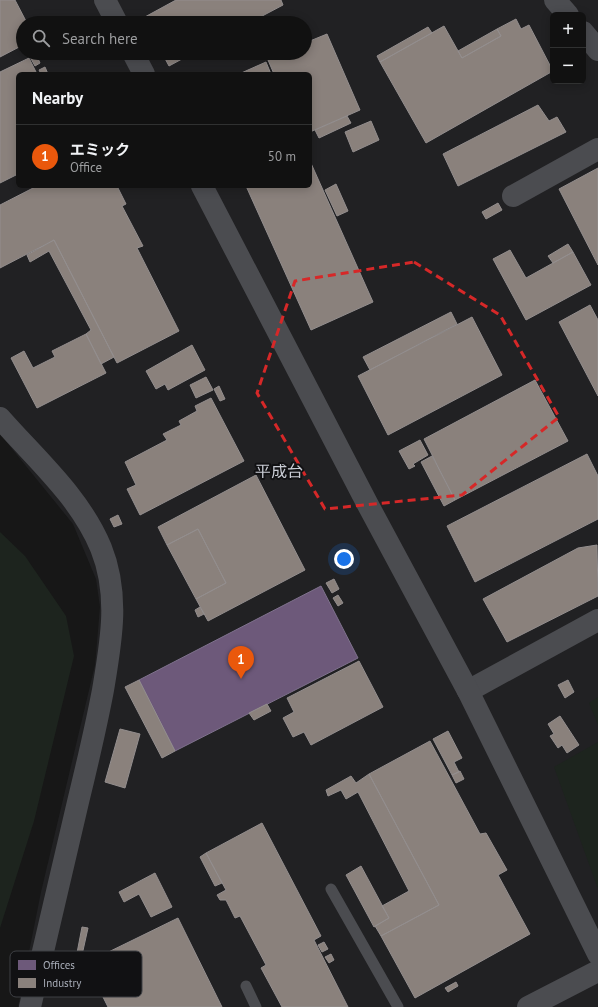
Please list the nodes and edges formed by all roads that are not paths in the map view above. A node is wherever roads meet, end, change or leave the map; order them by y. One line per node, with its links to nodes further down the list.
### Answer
1 (105, 0): 4 (street)
2 (555, 0): 3 (street)
3 (565, 12)
4 (113, 16)
5 (586, 36): 6 (street)
6 (598, 50)
7 (137, 60): 8 (street)
8 (143, 72)
9 (598, 149): 11 (street)
10 (203, 188): 14 (street)
11 (513, 196)
12 (0, 418): 16 (street)
13 (598, 620): 14 (street)
14 (468, 691): 17 (street)
15 (331, 889): 23 (lane)
16 (43, 951)
17 (598, 954)
18 (598, 971): 24 (street)
19 (246, 986): 22 (lane)
20 (32, 997): 21 (street)
21 (30, 1007)
22 (256, 1007)
23 (398, 1007)
24 (528, 1007)

